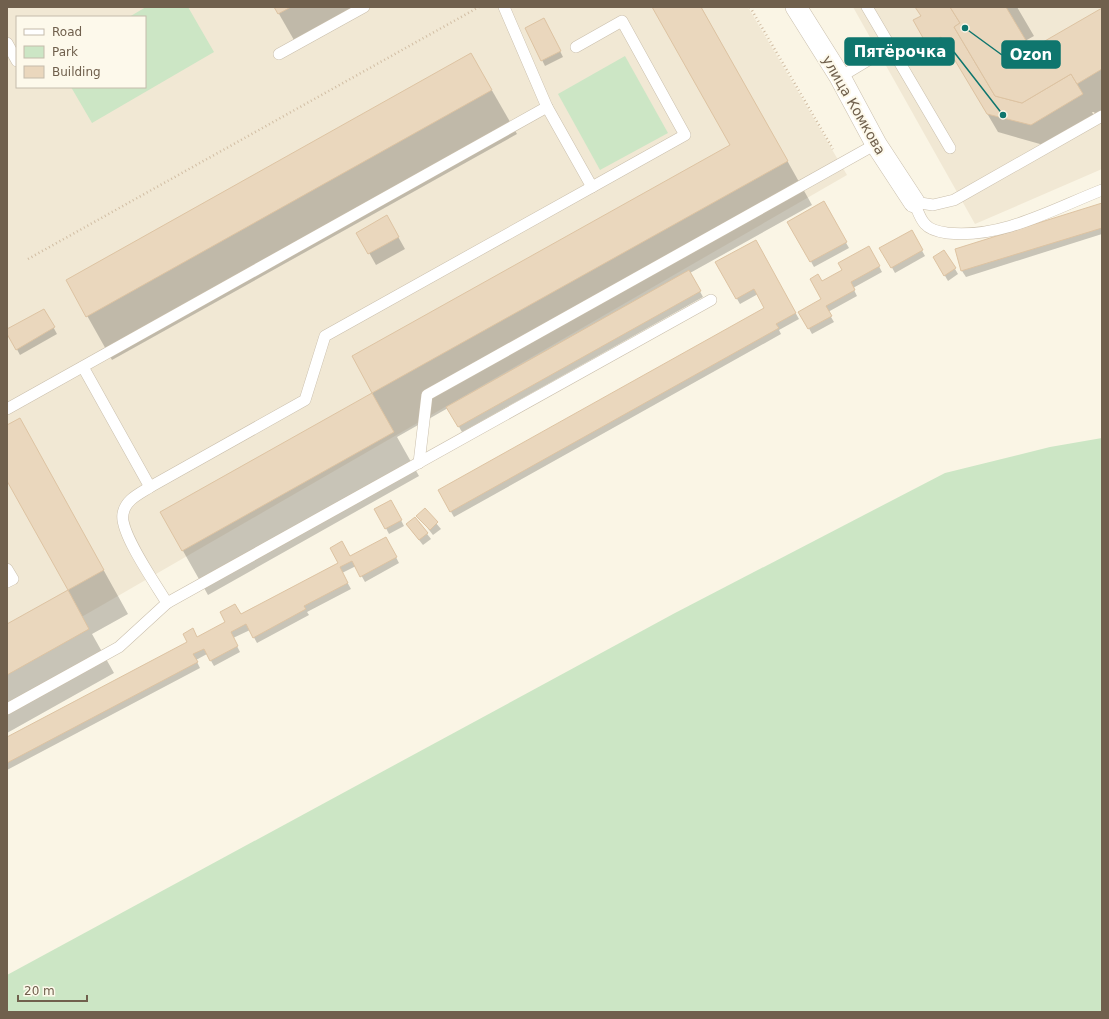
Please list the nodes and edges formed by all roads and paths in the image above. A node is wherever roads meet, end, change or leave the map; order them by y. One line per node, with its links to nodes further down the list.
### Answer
1 (364, 7): 10 (lane)
2 (479, 7): 21 (path)
3 (504, 7): 13 (lane)
4 (750, 7): 17 (path)
5 (796, 7): 12 (street, улица Комкова)
6 (866, 7): 9 (lane)
7 (7, 43): 11 (lane)
8 (576, 47): 18 (lane)
9 (890, 47): 12 (lane); 16 (lane)
10 (279, 54)
11 (16, 59)
12 (840, 77): 15 (street, улица Комкова)
13 (547, 107): 18 (lane); 23 (lane)
14 (1102, 116): 20 (lane)
15 (876, 144): 17 (lane); 20 (street, улица Комкова)
16 (950, 148)
17 (841, 164): 25 (lane)
18 (592, 187): 26 (lane)
19 (1102, 190): 20 (lane)
20 (914, 202)
21 (28, 259)
22 (711, 300): 25 (lane)
23 (83, 367): 24 (lane); 26 (lane)
24 (7, 409)
25 (419, 463): 29 (lane)
26 (150, 487): 29 (lane)
27 (7, 569): 28 (lane)
28 (7, 582)
29 (167, 603): 30 (lane)
30 (7, 709)

